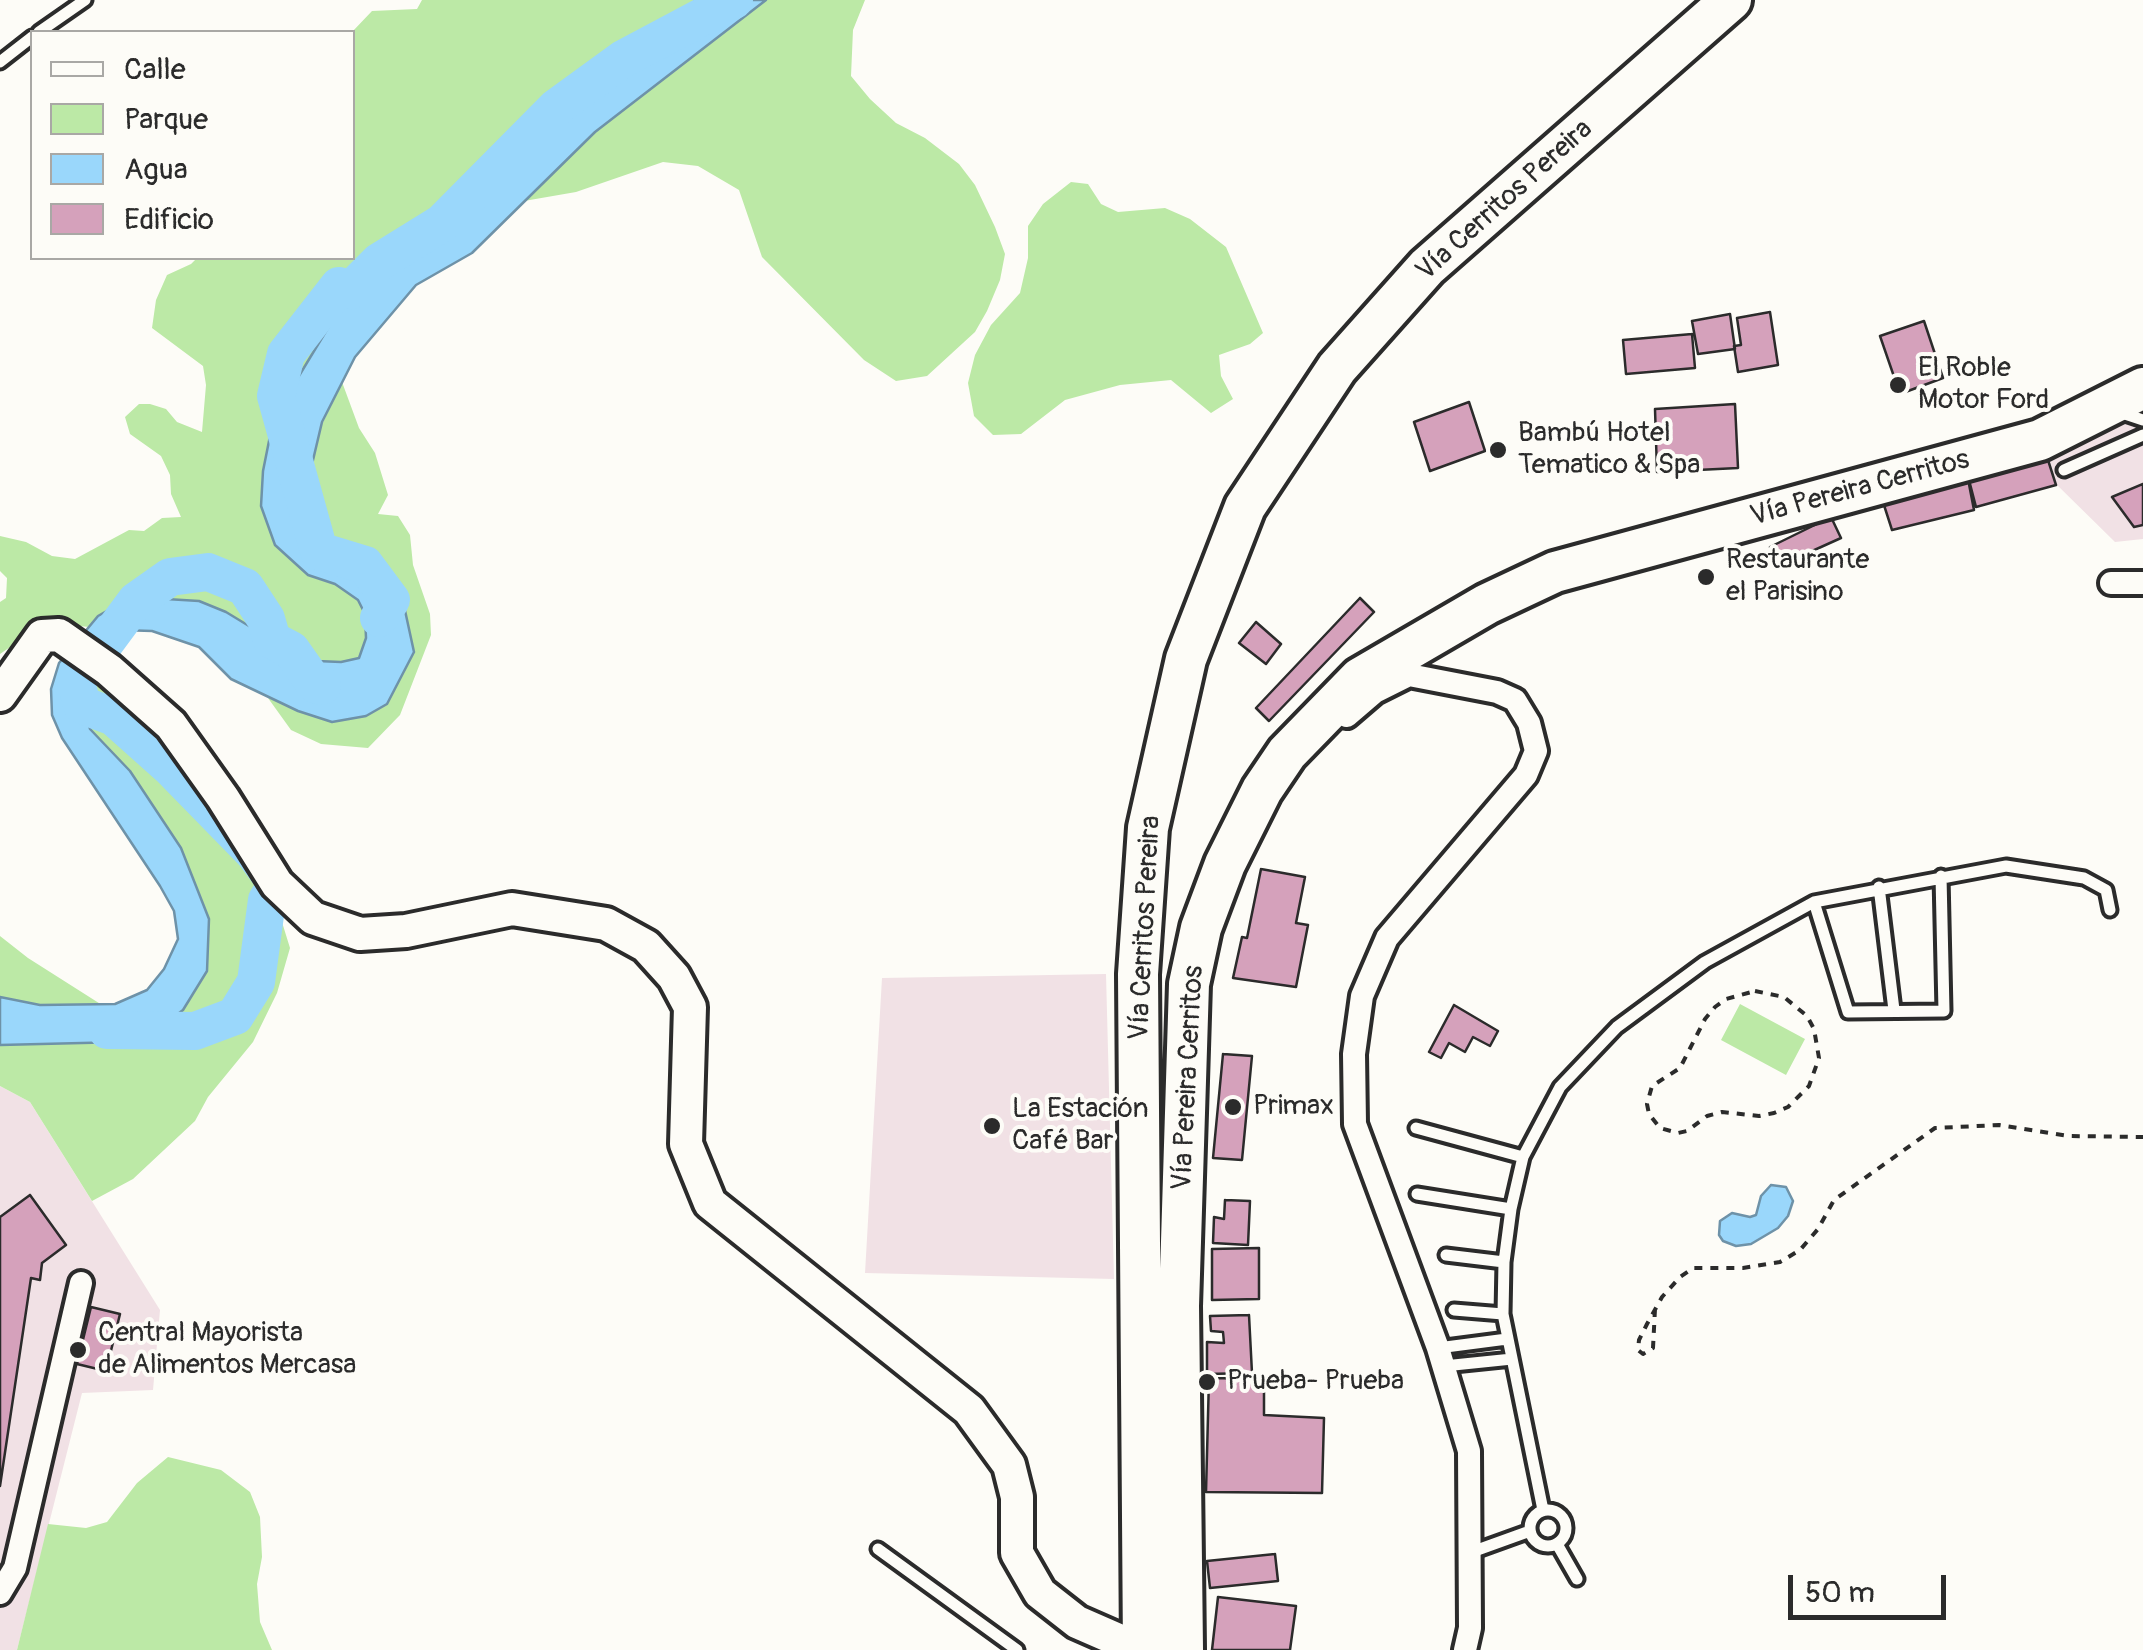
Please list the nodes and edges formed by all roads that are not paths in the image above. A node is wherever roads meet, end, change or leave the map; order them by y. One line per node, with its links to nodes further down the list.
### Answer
1 (85, 0): 3 (lane)
2 (1724, 4): 40 (highway, Vía Cerritos Pereira)
3 (43, 30)
4 (30, 40): 5 (lane)
5 (0, 62)
6 (2143, 388): 7 (highway, Vía Pereira Cerritos)
7 (2105, 408): 8 (lane); 14 (highway, Vía Pereira Cerritos)
8 (2143, 420)
9 (2143, 435): 10 (lane)
10 (2064, 470)
11 (2111, 583): 12 (street)
12 (2143, 584)
13 (0, 695): 40 (street)
14 (1287, 754): 30 (street); 41 (highway, Vía Pereira Cerritos)
15 (1942, 876): 16 (lane); 18 (lane); 19 (lane)
16 (1878, 887): 17 (lane); 19 (lane)
17 (1814, 902): 19 (lane); 21 (lane)
18 (2110, 910)
19 (1894, 1010)
20 (1416, 1128): 21 (lane)
21 (1523, 1158): 23 (lane)
22 (1417, 1194): 23 (lane)
23 (1512, 1210): 25 (lane)
24 (1446, 1255): 25 (lane)
25 (1504, 1262): 28 (lane)
26 (81, 1283): 38 (street)
27 (1454, 1310): 28 (lane)
28 (1504, 1314): 29 (lane)
29 (1507, 1340): 30 (lane); 31 (lane)
30 (1441, 1357): 31 (lane); 36 (street)
31 (1512, 1359): 32 (lane)
32 (1543, 1510): 33 (lane); 34 (lane)
33 (1530, 1530): 34 (lane); 36 (lane)
34 (1557, 1544): 37 (lane)
35 (878, 1549): 39 (lane)
36 (1468, 1553): 42 (street)
37 (1578, 1578)
38 (0, 1593)
39 (1014, 1649)
40 (1142, 1650)
41 (1183, 1650)
42 (1465, 1650)

